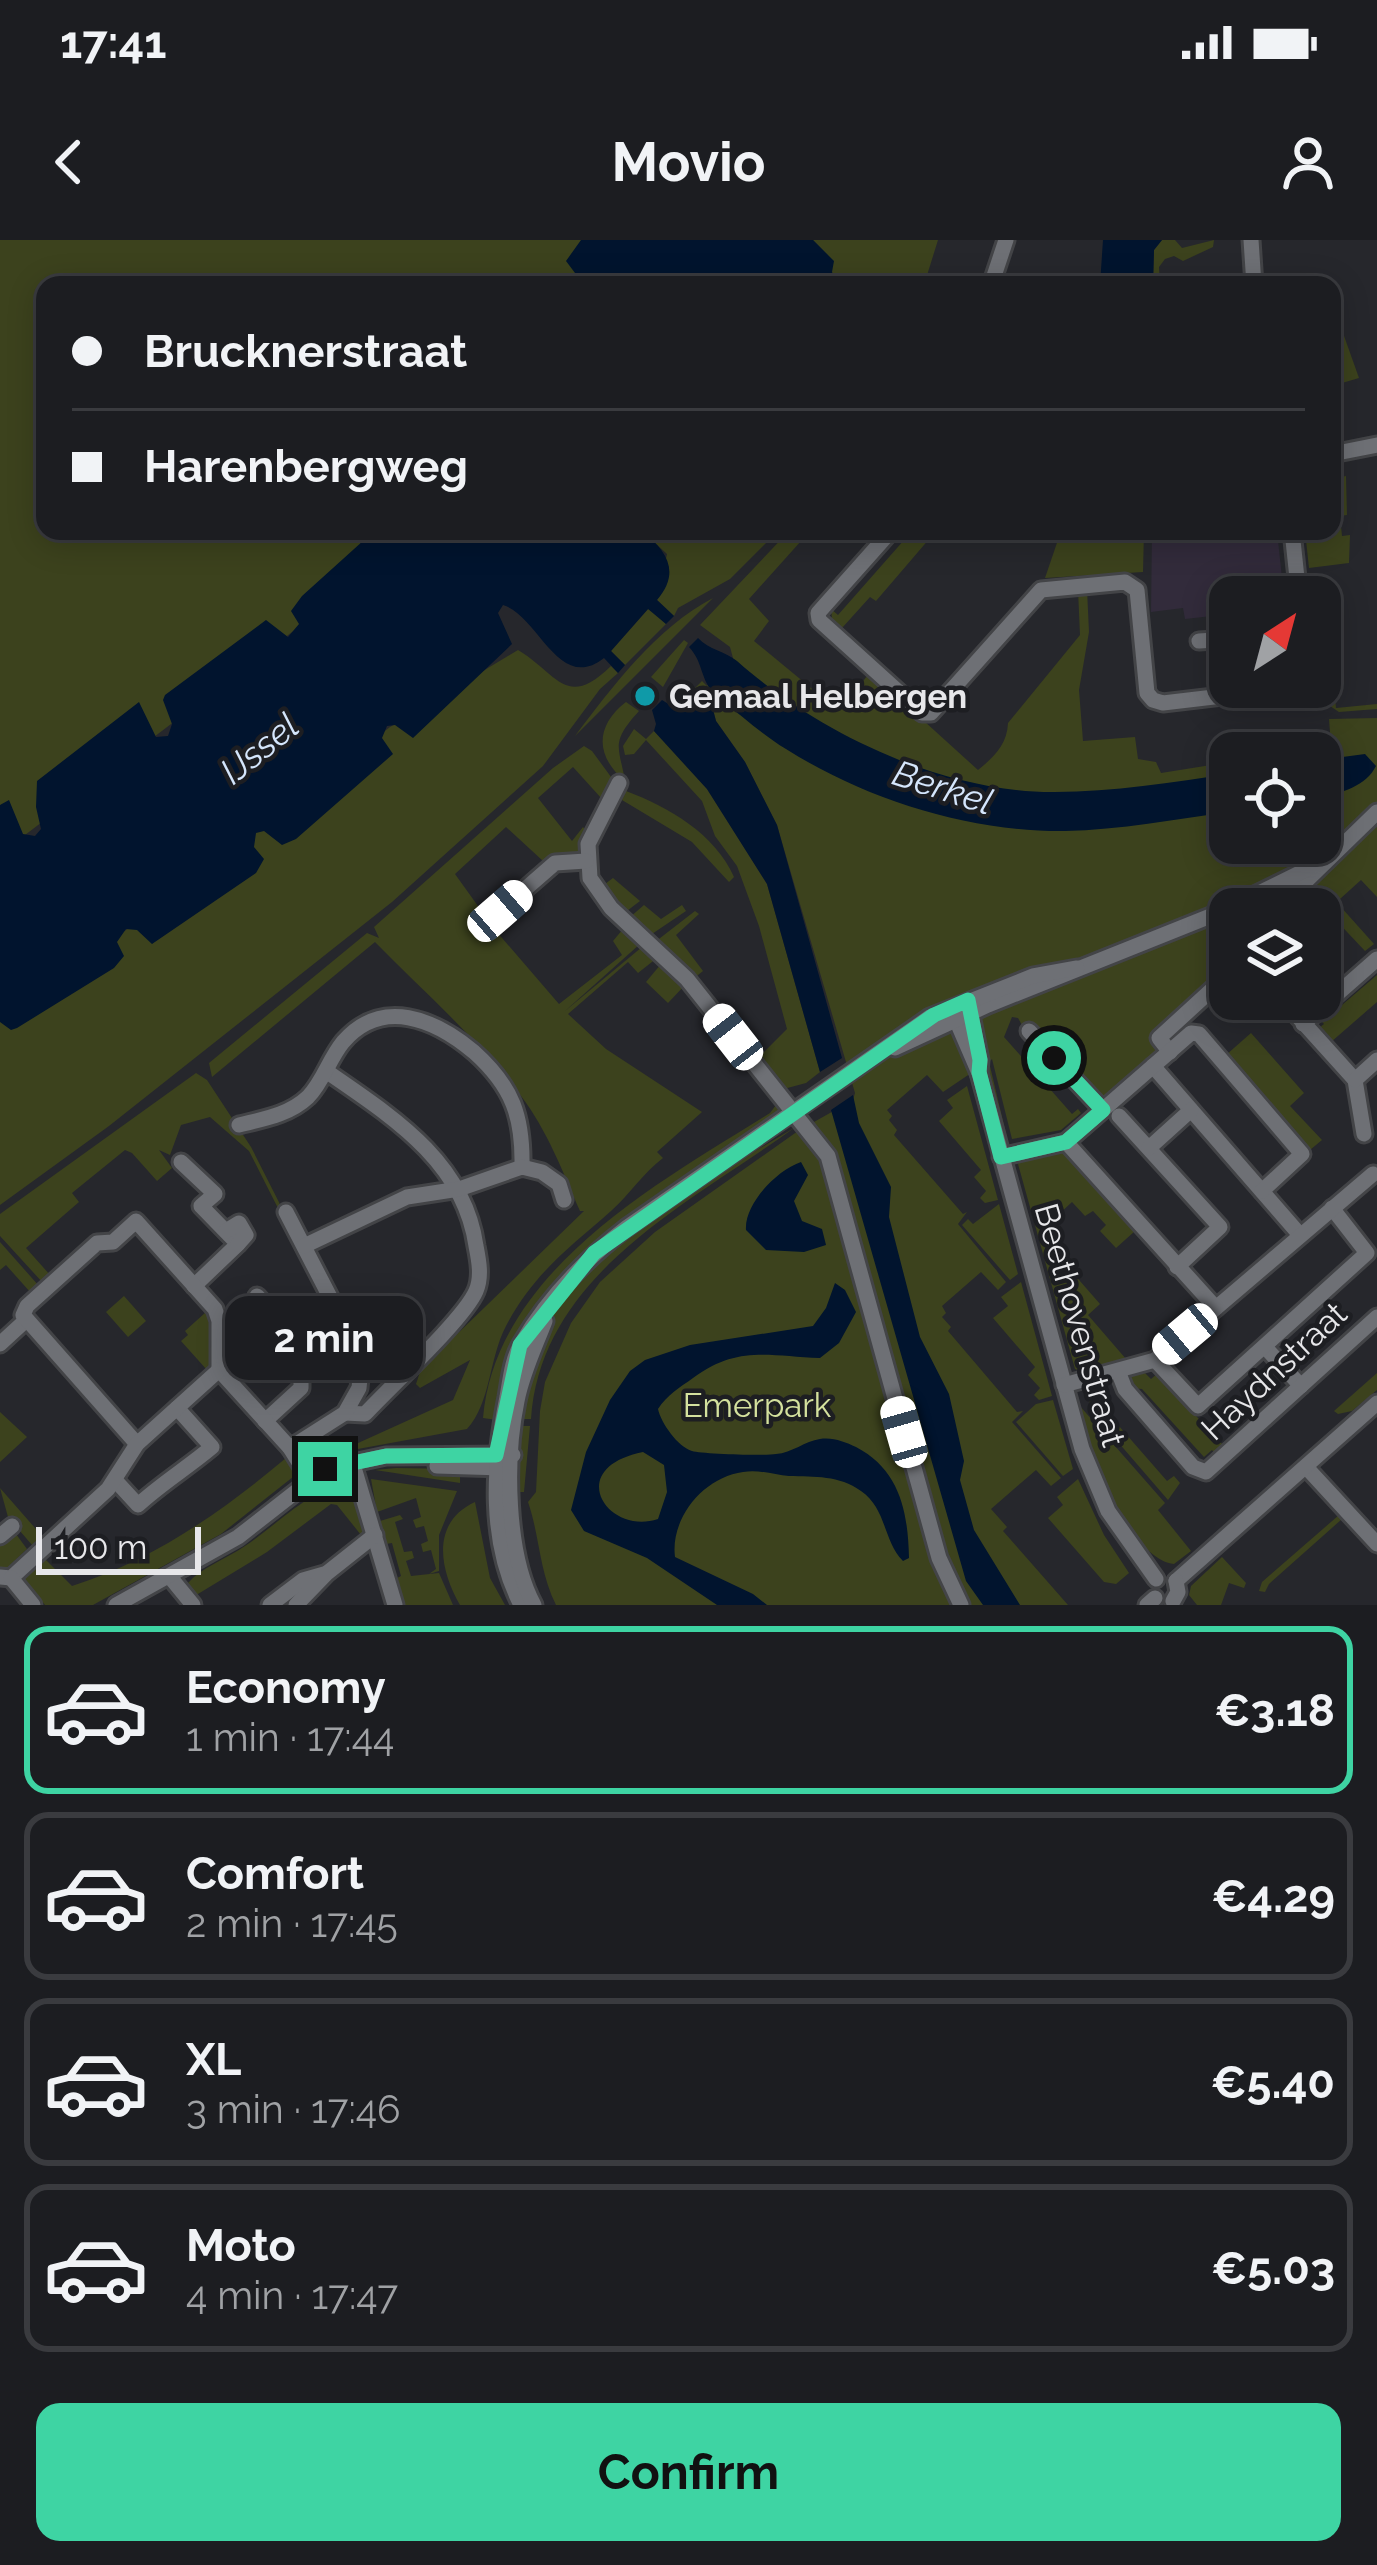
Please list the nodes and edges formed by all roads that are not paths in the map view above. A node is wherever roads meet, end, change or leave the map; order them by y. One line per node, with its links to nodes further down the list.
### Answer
1 (1006, 240): 3 (street)
2 (1252, 240): 4 (street)
3 (994, 276)
4 (1254, 276)
5 (1377, 445): 6 (street)
6 (1341, 452)
7 (883, 540): 12 (street)
8 (1293, 540): 9 (street)
9 (1297, 576)
10 (1209, 640): 11 (street)
11 (1199, 641)
12 (1209, 696)
13 (619, 783): 16 (street)
14 (1377, 812): 15 (street)
15 (1341, 846)
16 (586, 861): 21 (street); 36 (street)
17 (1319, 864): 19 (street)
18 (1322, 864): 20 (street)
19 (1275, 888)
20 (1295, 888)
21 (500, 911)
22 (1209, 920): 25 (street)
23 (1377, 958): 27 (street)
24 (1209, 992): 29 (street)
25 (961, 1010): 36 (street); 41 (street, Beethovenstraat)
26 (1300, 1020): 27 (street)
27 (1303, 1024): 33 (street)
28 (1029, 1031): 35 (street)
29 (1170, 1052): 31 (street); 46 (street)
30 (1377, 1060): 33 (street)
31 (1153, 1066): 34 (street); 35 (street)
32 (326, 1071): 37 (street); 43 (street); 45 (street)
33 (1355, 1080): 38 (street)
34 (1190, 1110): 40 (street); 46 (street)
35 (1111, 1113): 39 (street); 40 (street)
36 (795, 1114): 71 (street); 93 (street)
37 (239, 1125)
38 (1364, 1134)
39 (1066, 1142): 41 (street); 52 (street)
40 (1149, 1148): 52 (street)
41 (1001, 1157): 63 (street, Beethovenstraat)
42 (181, 1162): 53 (street)
43 (522, 1168): 45 (street); 47 (street)
44 (1373, 1171): 48 (street)
45 (459, 1189): 51 (street); 67 (street)
46 (1262, 1191): 50 (street)
47 (564, 1200)
48 (1331, 1208): 50 (street); 59 (street)
49 (286, 1212): 51 (street)
50 (1300, 1235): 55 (street)
51 (304, 1246): 67 (street)
52 (1177, 1267): 55 (street)
53 (194, 1286): 57 (street); 61 (street)
54 (257, 1297): 68 (street)
55 (1216, 1308): 60 (street)
56 (1377, 1317): 64 (street, Haydnstraat)
57 (26, 1321): 58 (street); 69 (street)
58 (0, 1344)
59 (1265, 1347): 60 (street); 64 (street)
60 (1155, 1360): 62 (street)
61 (219, 1370): 66 (street); 68 (street)
62 (1118, 1371): 63 (street); 64 (street, Haydnstraat)
63 (1064, 1385): 81 (street, Beethovenstraat)
64 (1301, 1386)
65 (1377, 1403): 73 (street)
66 (177, 1408): 69 (street); 74 (street)
67 (345, 1413): 70 (street)
68 (265, 1420): 70 (street)
69 (137, 1444): 74 (street)
70 (290, 1448): 75 (street)
71 (504, 1461): 72 (street); 91 (street); 92 (street)
72 (353, 1465): 75 (street); 76 (street)
73 (1306, 1467): 77 (street); 82 (street)
74 (115, 1480): 80 (street)
75 (310, 1480): 79 (street)
76 (375, 1534): 78 (street); 90 (street)
77 (1377, 1544)
78 (327, 1573): 88 (street); 89 (street)
79 (170, 1577): 86 (street); 87 (street)
80 (6, 1578): 85 (street)
81 (1156, 1579): 82 (street); 83 (street)
82 (1176, 1581): 84 (street)
83 (1151, 1602): 84 (street)
84 (1175, 1603)
85 (33, 1605)
86 (116, 1605)
87 (193, 1605)
88 (270, 1605)
89 (296, 1605)
90 (395, 1605)
91 (520, 1605)
92 (534, 1605)
93 (961, 1605)

